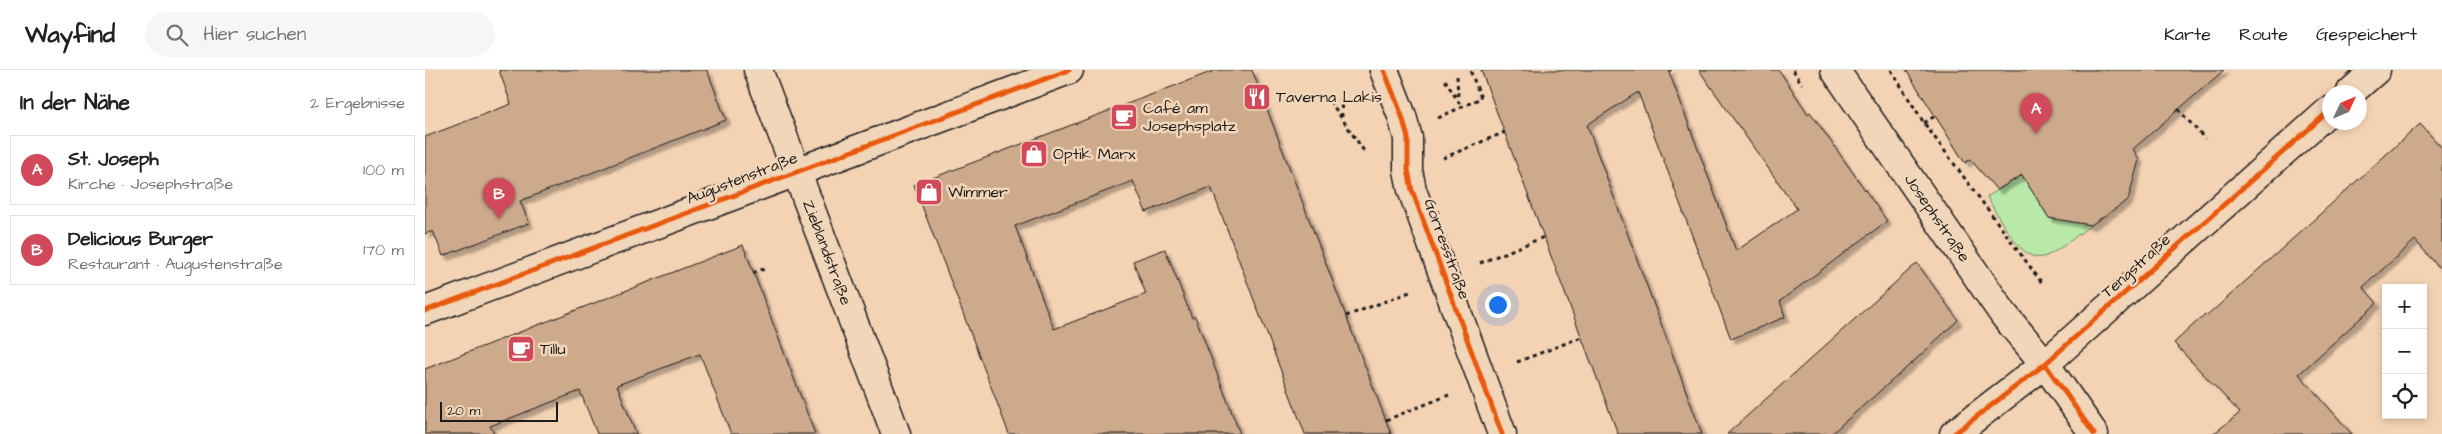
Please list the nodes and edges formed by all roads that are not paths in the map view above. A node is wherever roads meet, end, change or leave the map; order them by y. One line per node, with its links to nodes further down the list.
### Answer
1 (758, 70): 8 (street, Zieblandstraße)
2 (1069, 70): 8 (street, Augustenstraße)
3 (1384, 70): 12 (street, Görresstraße)
4 (1835, 70): 10 (street, Josephstraße)
5 (2376, 70): 6 (street)
6 (2359, 85)
7 (2322, 117): 10 (street, Tengstraße)
8 (797, 171): 9 (street, Augustenstraße); 11 (street, Zieblandstraße)
9 (425, 311)
10 (2045, 364): 13 (street, Tengstraße); 14 (street, Josephstraße)
11 (897, 434)
12 (1502, 434)
13 (1955, 434)
14 (2094, 434)

